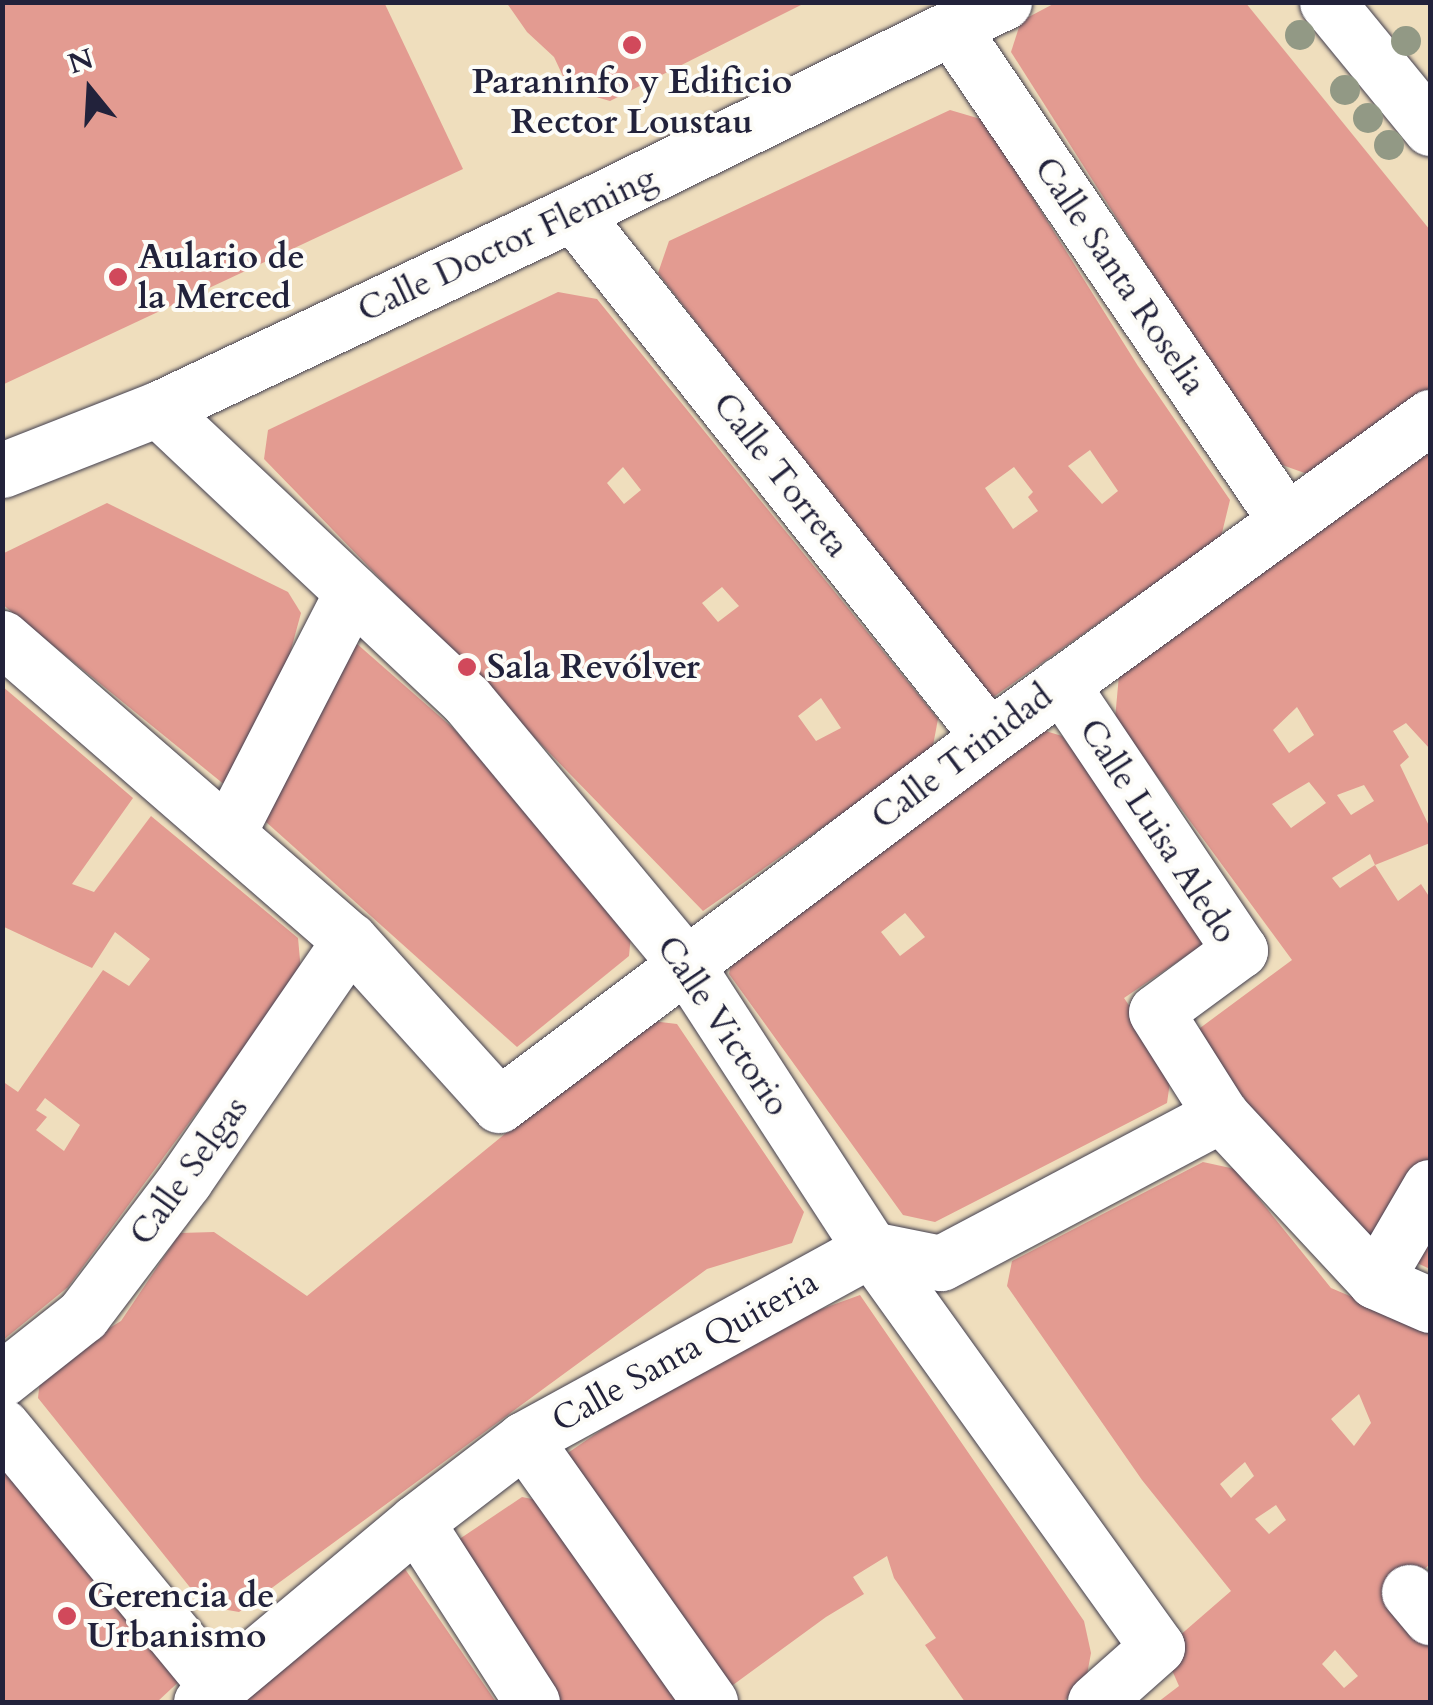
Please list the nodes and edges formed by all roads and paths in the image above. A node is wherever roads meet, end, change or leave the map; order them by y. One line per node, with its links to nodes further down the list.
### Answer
1 (1004, 2): 3 (street, Calle Doctor Fleming)
2 (1327, 2): 4 (street)
3 (953, 30): 5 (street, Calle Doctor Fleming); 9 (street, Calle Santa Roselia)
4 (1430, 128)
5 (573, 214): 6 (street, Calle Doctor Fleming); 13 (street, Calle Torreta)
6 (158, 408): 8 (street, Calle Doctor Fleming); 10 (street, Calle Victorio)
7 (1430, 418): 9 (street, Calle Trinidad)
8 (2, 470)
9 (1286, 521): 12 (street, Calle Trinidad)
10 (352, 592): 14 (street); 16 (street, Calle Victorio)
11 (2, 638): 14 (street)
12 (1061, 684): 13 (street, Calle Trinidad); 17 (street, Calle Luisa Aledo)
13 (989, 736): 16 (street, Calle Trinidad)
14 (228, 833): 15 (street)
15 (350, 940): 16 (street, Calle Trinidad); 22 (street, Calle Selgas)
16 (685, 963): 19 (street, Calle Victorio)
17 (1222, 1116): 19 (street); 20 (street, Calle Luisa Aledo)
18 (1430, 1187): 20 (street)
19 (871, 1249): 24 (street, Calle Santa Quiteria); 29 (street, Calle Victorio)
20 (1375, 1281): 21 (street, Calle Luisa Aledo)
21 (1430, 1305)
22 (2, 1379)
23 (2, 1426): 26 (street)
24 (524, 1439): 25 (street, Calle Santa Quiteria); 28 (street)
25 (416, 1522): 26 (street, Calle Santa Quiteria); 27 (street)
26 (208, 1694)
27 (532, 1702)
28 (710, 1702)
29 (1095, 1702)

